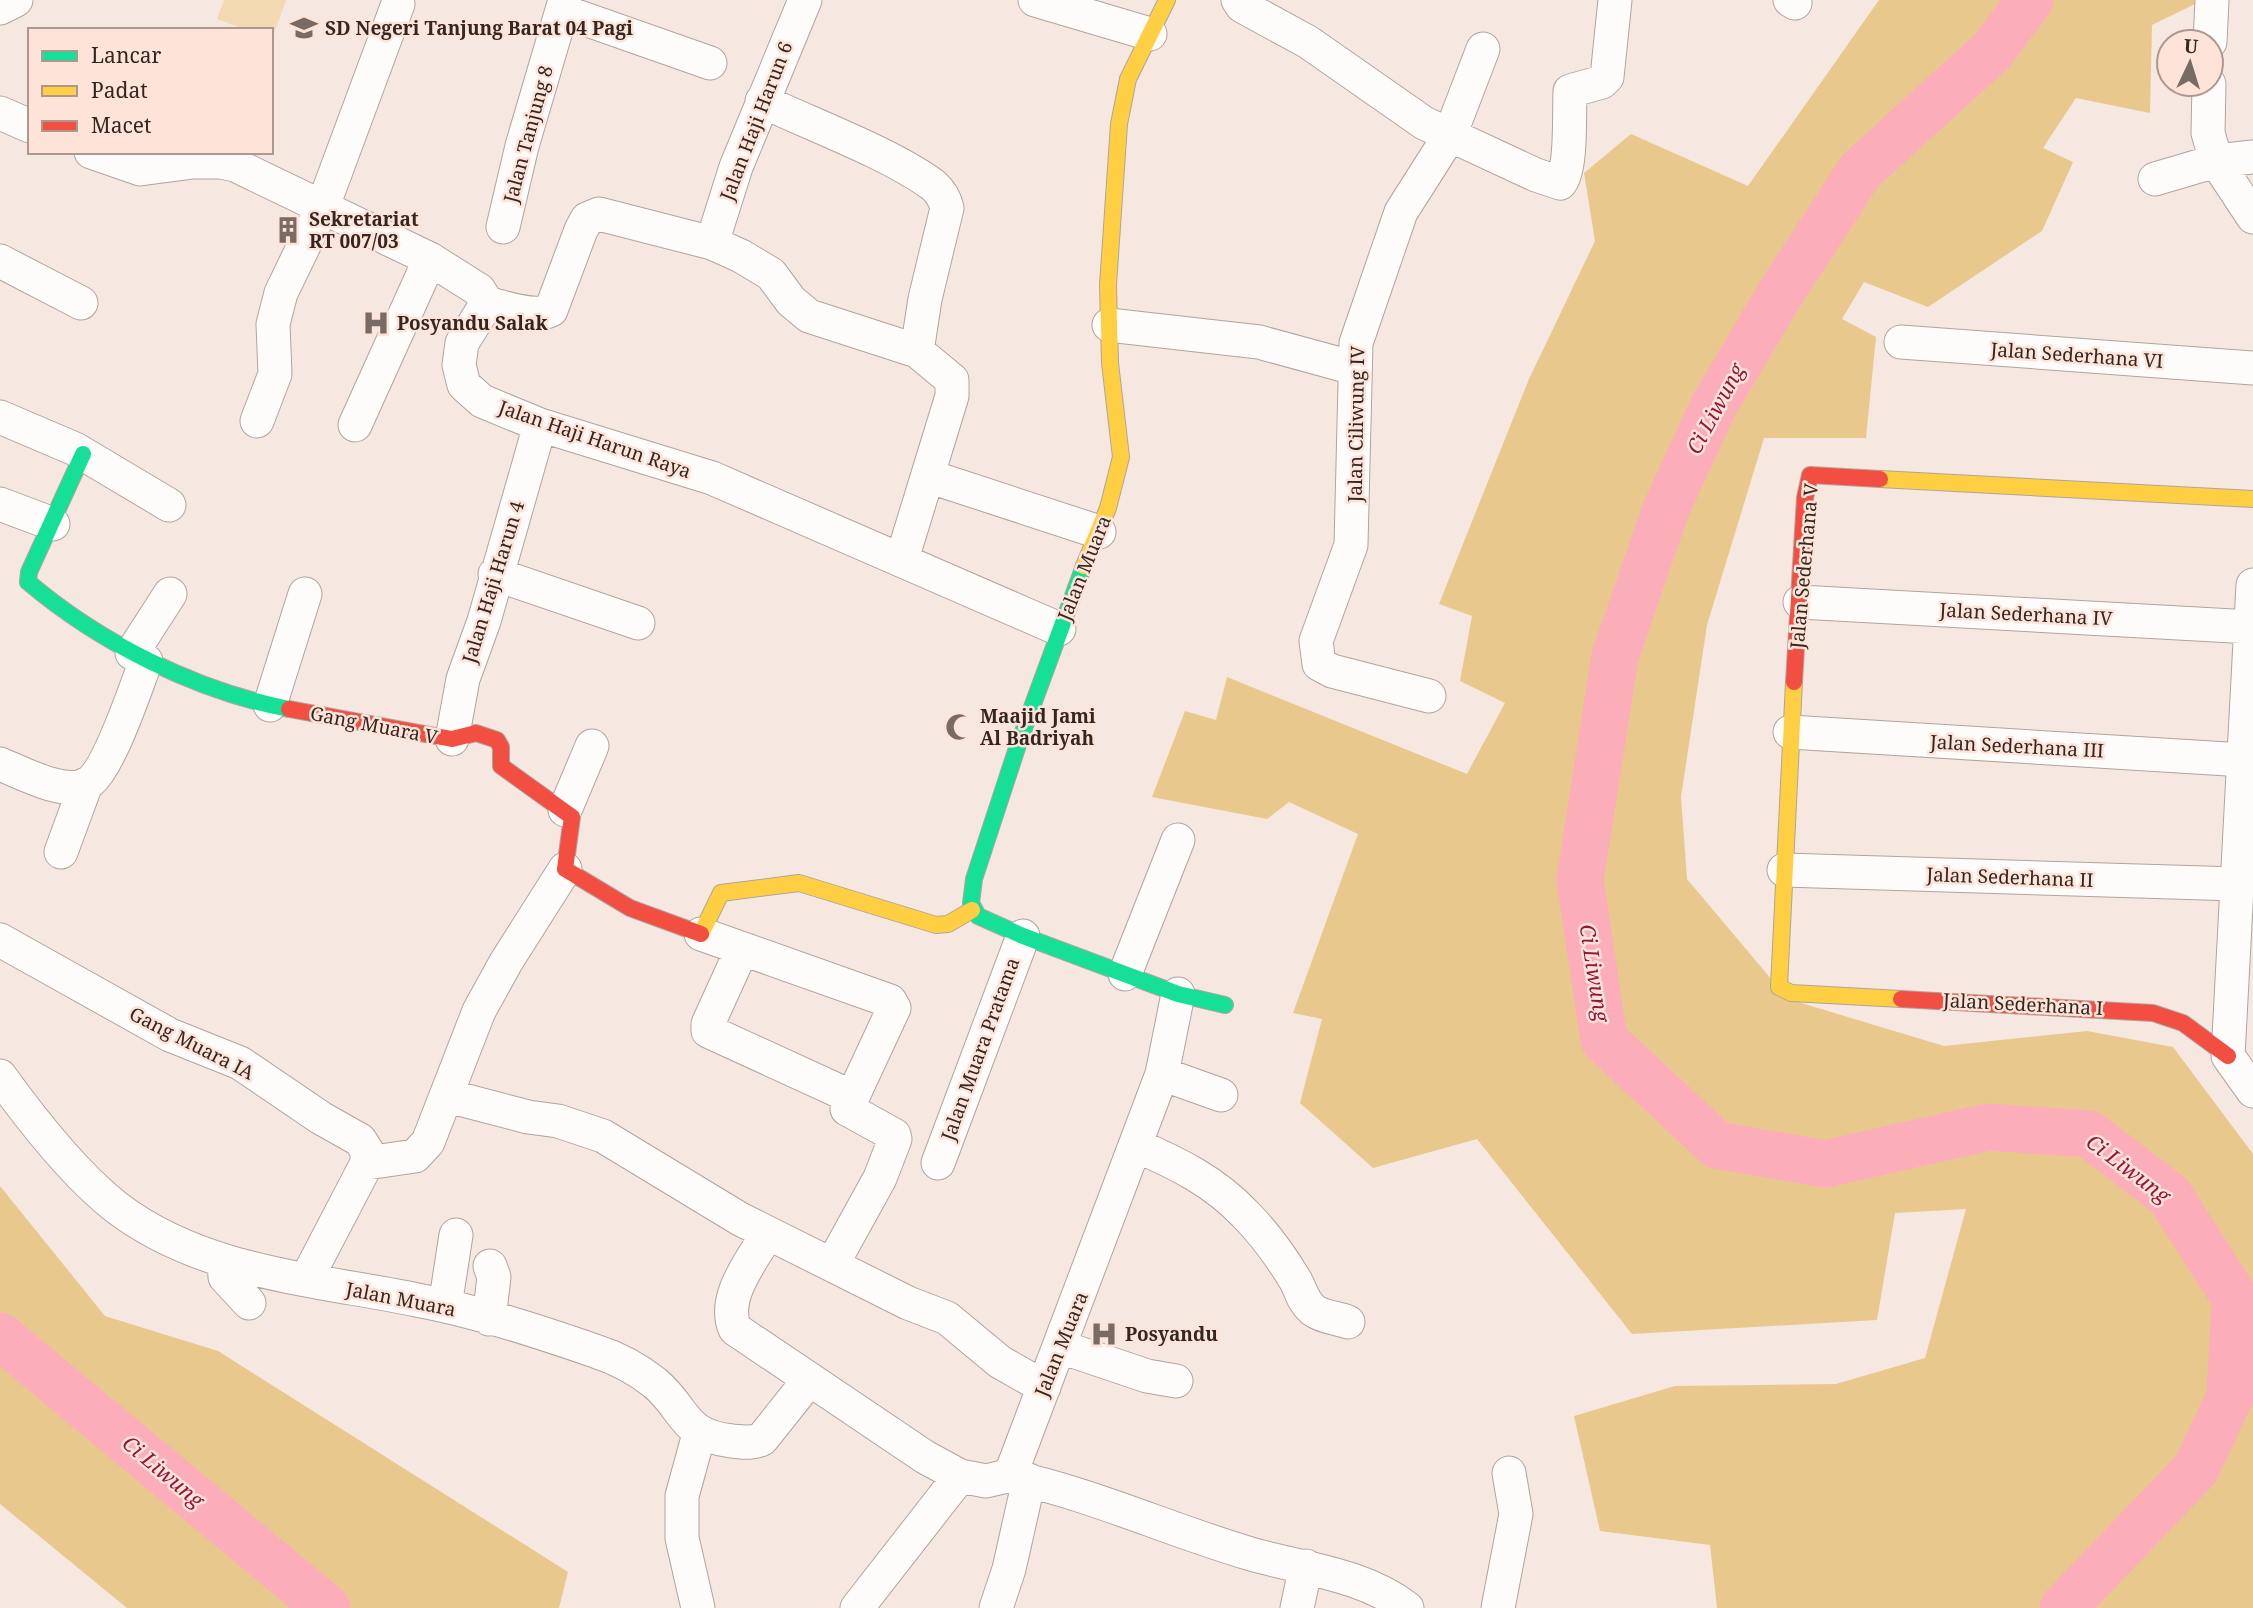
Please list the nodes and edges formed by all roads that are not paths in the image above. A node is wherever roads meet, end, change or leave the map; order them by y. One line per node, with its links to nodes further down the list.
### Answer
1 (16, 0): 10 (street)
2 (804, 0): 16 (street, Jalan Haji Harun 6)
3 (1035, 0): 12 (street)
4 (1167, 0): 12 (street, Jalan Muara)
5 (1238, 0): 19 (street)
6 (1615, 0): 19 (street)
7 (2212, 0): 11 (street)
8 (398, 4): 24 (street)
9 (564, 6): 14 (street); 26 (street, Jalan Tanjung 8)
10 (0, 8)
11 (2211, 28)
12 (1150, 34): 32 (street, Jalan Muara)
13 (1483, 49): 19 (street, Jalan Ciliwung IV)
14 (710, 63)
15 (2209, 98): 22 (street)
16 (762, 101): 27 (street, Jalan Haji Harun 6); 34 (street)
17 (0, 113): 18 (street)
18 (28, 125)
19 (1450, 135): 35 (street, Jalan Ciliwung IV)
20 (97, 154): 24 (street)
21 (2253, 157): 22 (street)
22 (2216, 161): 23 (street); 25 (street)
23 (2155, 179)
24 (323, 206): 28 (street); 38 (street)
25 (2253, 217)
26 (503, 227)
27 (712, 243): 31 (street); 34 (street)
28 (430, 259): 31 (street); 39 (street)
29 (0, 261): 30 (street)
30 (81, 303)
31 (486, 303): 40 (street, Jalan Haji Harun Raya)
32 (1109, 325): 35 (street); 47 (street, Jalan Muara)
33 (1901, 342): 36 (street, Jalan Sederhana VI)
34 (917, 351): 42 (street)
35 (1354, 368): 58 (street, Jalan Ciliwung IV)
36 (2253, 368)
37 (0, 417): 41 (street)
38 (257, 421)
39 (355, 425)
40 (540, 425): 48 (street, Jalan Haji Harun Raya); 49 (street, Jalan Haji Harun 4)
41 (83, 454): 45 (street); 46 (street, Gang Muara V)
42 (929, 476): 47 (street); 48 (street)
43 (2253, 499): 53 (street, Jalan Sederhana V)
44 (0, 504): 46 (street)
45 (169, 505)
46 (52, 524): 57 (street, Gang Muara V)
47 (1099, 532): 56 (street, Jalan Muara)
48 (902, 559): 56 (street, Jalan Haji Harun Raya)
49 (495, 574): 54 (street); 61 (street, Jalan Haji Harun 4)
50 (2253, 585): 55 (street)
51 (170, 594): 57 (street)
52 (305, 594): 59 (street)
53 (1800, 602): 55 (street, Jalan Sederhana IV); 60 (street, Jalan Sederhana V)
54 (638, 624)
55 (2251, 627): 63 (street)
56 (1059, 629): 72 (street, Jalan Muara)
57 (139, 657): 59 (street, Gang Muara V); 65 (street)
58 (1429, 696)
59 (270, 705): 61 (street, Gang Muara V)
60 (1790, 733): 63 (street, Jalan Sederhana III); 70 (street, Jalan Sederhana V)
61 (452, 739): 66 (street, Gang Muara V)
62 (592, 746): 66 (street)
63 (2244, 760): 71 (street)
64 (0, 764): 65 (street)
65 (86, 785): 68 (street)
66 (565, 810): 69 (street)
67 (1178, 840): 77 (street)
68 (61, 852)
69 (565, 869): 73 (street); 86 (street)
70 (1784, 870): 71 (street, Jalan Sederhana II); 78 (street, Jalan Sederhana V)
71 (2237, 884): 81 (street)
72 (972, 910): 73 (street); 74 (street)
73 (701, 934): 76 (street)
74 (1023, 936): 77 (street); 90 (street, Jalan Muara Pratama)
75 (0, 940): 89 (street, Gang Muara IA)
76 (742, 948): 87 (street); 87 (street)
77 (1125, 974): 79 (street)
78 (1805, 992): 81 (street, Jalan Sederhana I)
79 (1178, 994): 80 (street); 82 (street, Jalan Muara)
80 (1225, 1005)
81 (2228, 1056): 84 (street)
82 (1162, 1074): 85 (street); 88 (street, Jalan Muara)
83 (0, 1076): 93 (street, Jalan Muara)
84 (2253, 1091)
85 (1222, 1094)
86 (448, 1096): 89 (street); 91 (street)
87 (852, 1097): 94 (street)
88 (1137, 1146): 100 (street); 101 (street, Jalan Muara)
89 (367, 1163): 96 (street)
90 (938, 1163)
91 (768, 1233): 94 (street); 102 (street)
92 (456, 1235): 98 (street)
93 (224, 1262): 96 (street, Jalan Muara); 97 (street)
94 (832, 1265): 104 (street)
95 (490, 1266): 99 (street)
96 (306, 1280): 98 (street, Jalan Muara)
97 (249, 1303)
98 (445, 1307): 99 (street, Jalan Muara)
99 (489, 1319): 105 (street, Jalan Muara)
100 (1348, 1322)
101 (1061, 1347): 103 (street); 104 (street, Jalan Muara)
102 (809, 1380): 105 (street); 107 (street)
103 (1176, 1381)
104 (1044, 1387): 108 (street, Jalan Muara)
105 (699, 1434): 110 (street)
106 (1509, 1473): 115 (street)
107 (960, 1476): 108 (street); 111 (street)
108 (1018, 1478): 109 (street); 112 (street, Jalan Muara)
109 (1306, 1566): 113 (street); 114 (street)
110 (698, 1608)
111 (858, 1608)
112 (996, 1608)
113 (1297, 1608)
114 (1407, 1608)
115 (1498, 1608)

